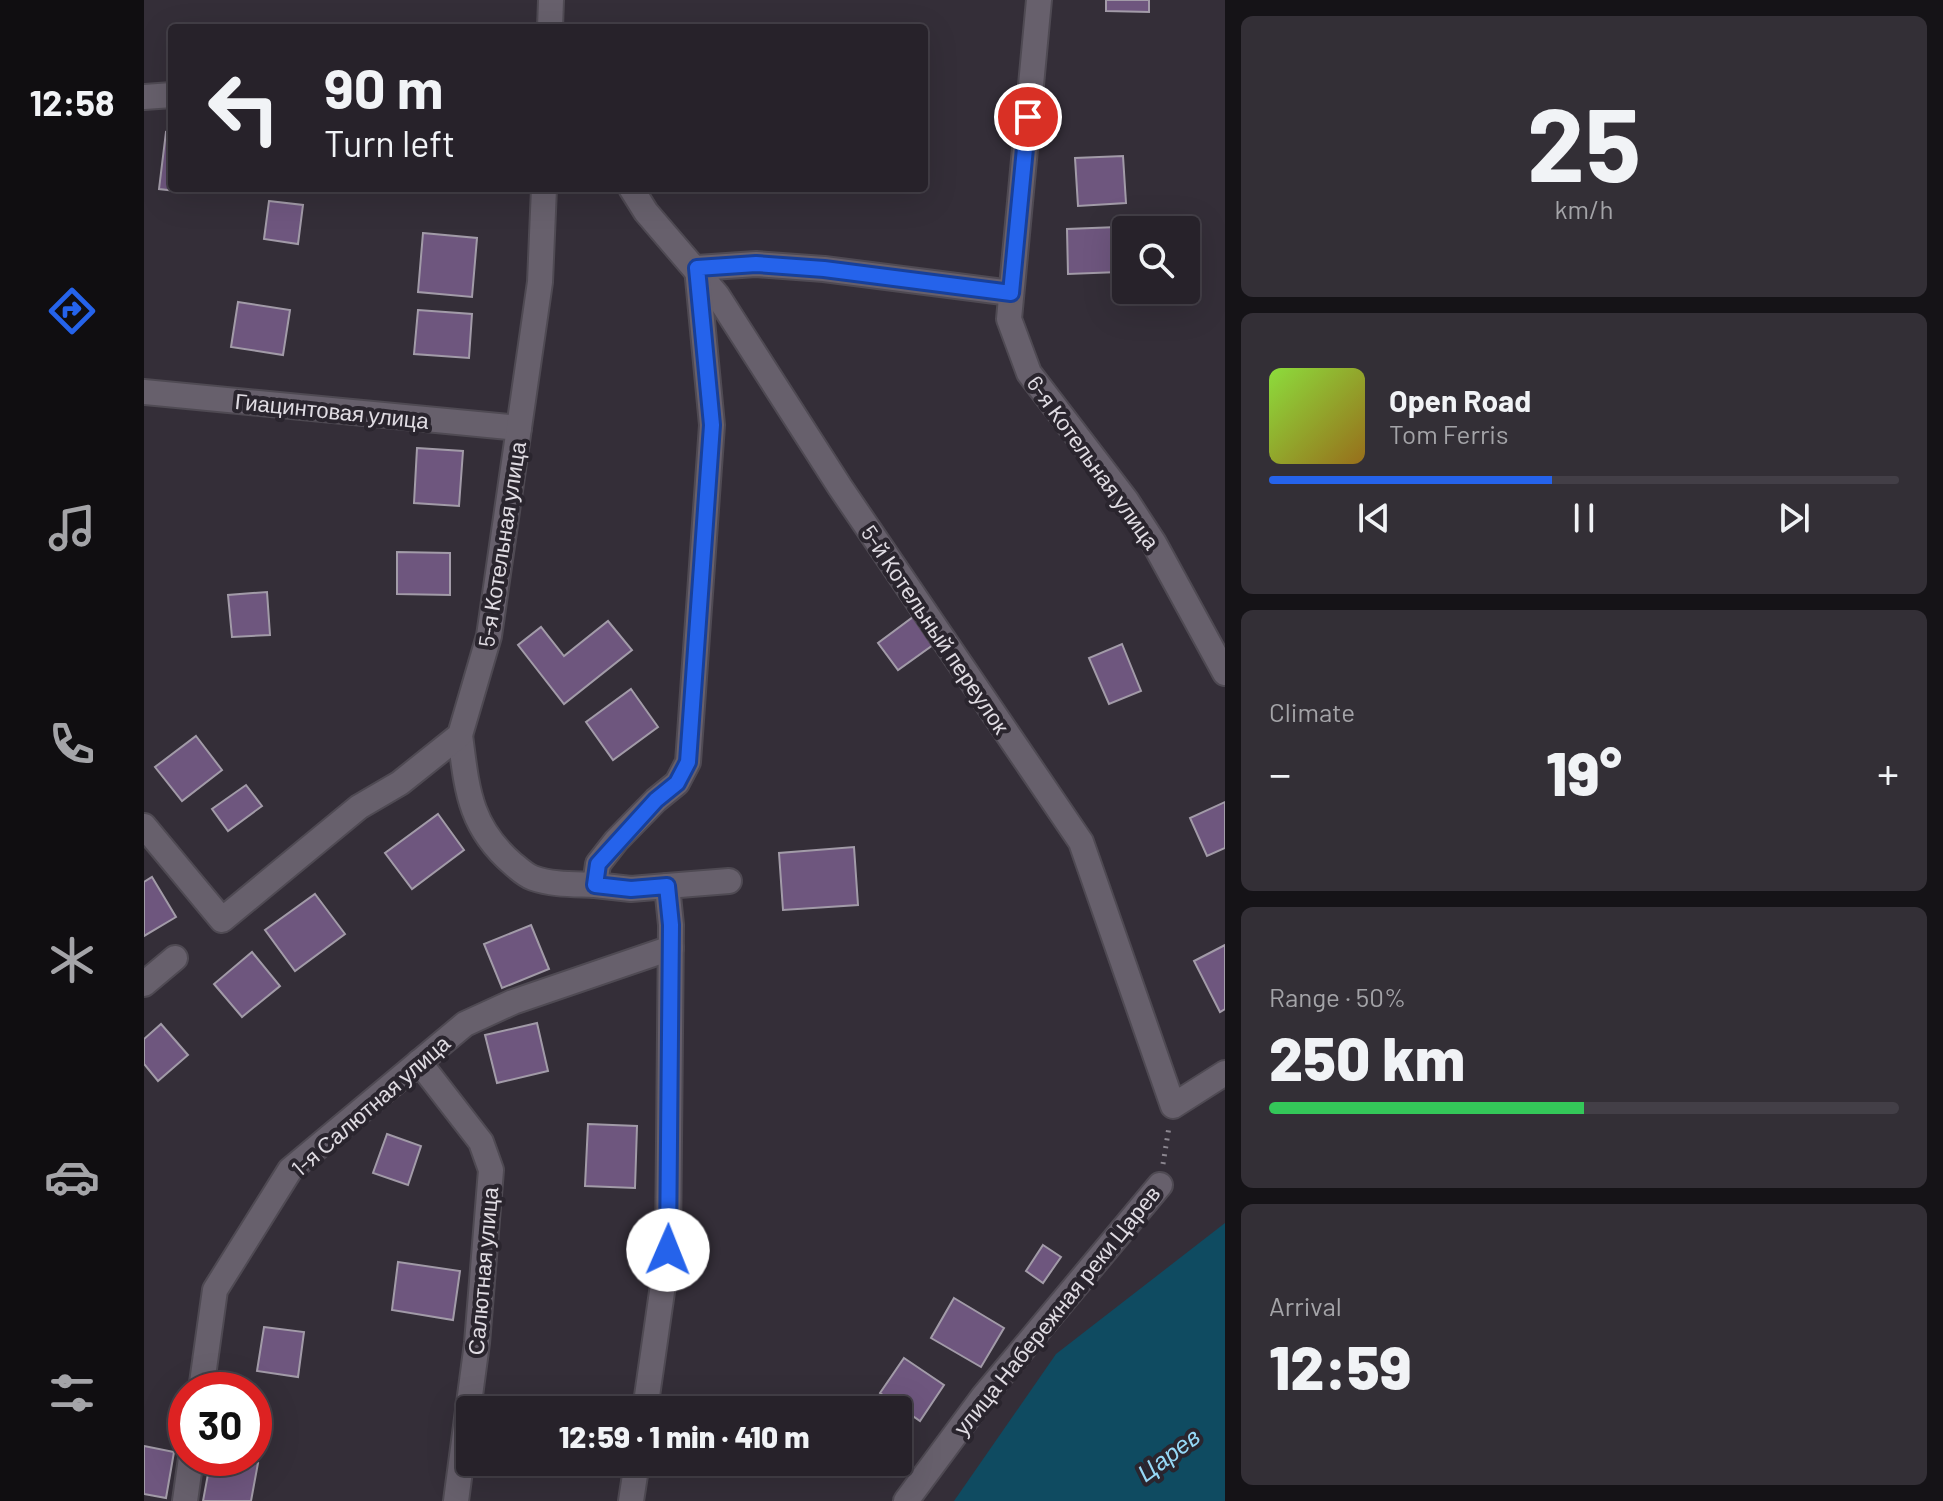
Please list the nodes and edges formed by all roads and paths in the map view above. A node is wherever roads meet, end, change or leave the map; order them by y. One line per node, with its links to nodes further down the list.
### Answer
1 (551, 0): 3 (street)
2 (1039, 0): 9 (street, 6-я Котельная улица)
3 (550, 24)
4 (168, 95): 5 (street)
5 (144, 97)
6 (544, 192): 11 (street, 5-я Котельная улица)
7 (634, 192): 8 (street, 5-й Котельный переулок)
8 (697, 268): 9 (street); 16 (street); 23 (street, 5-й Котельный переулок)
9 (1011, 293): 12 (street, 6-я Котельная улица)
10 (144, 392): 11 (street, Гиацинтовая улица)
11 (519, 428): 13 (street, 5-я Котельная улица)
12 (1225, 673)
13 (460, 735): 14 (street); 16 (street)
14 (144, 826)
15 (729, 881): 17 (street)
16 (595, 885): 17 (street)
17 (667, 886): 18 (street)
18 (671, 948): 21 (street, 1-я Салютная улица); 26 (street)
19 (175, 958): 20 (street)
20 (144, 984)
21 (419, 1062): 25 (street, 1-я Салютная улица); 30 (street, Салютная улица)
22 (1225, 1073): 23 (street)
23 (1173, 1106): 24 (path, улица Набережная реки Царев)
24 (1160, 1185): 32 (street, улица Набережная реки Царев)
25 (204, 1372)
26 (647, 1396)
27 (188, 1476): 29 (street)
28 (635, 1476): 31 (street)
29 (185, 1501)
30 (456, 1501)
31 (631, 1501)
32 (906, 1501)

